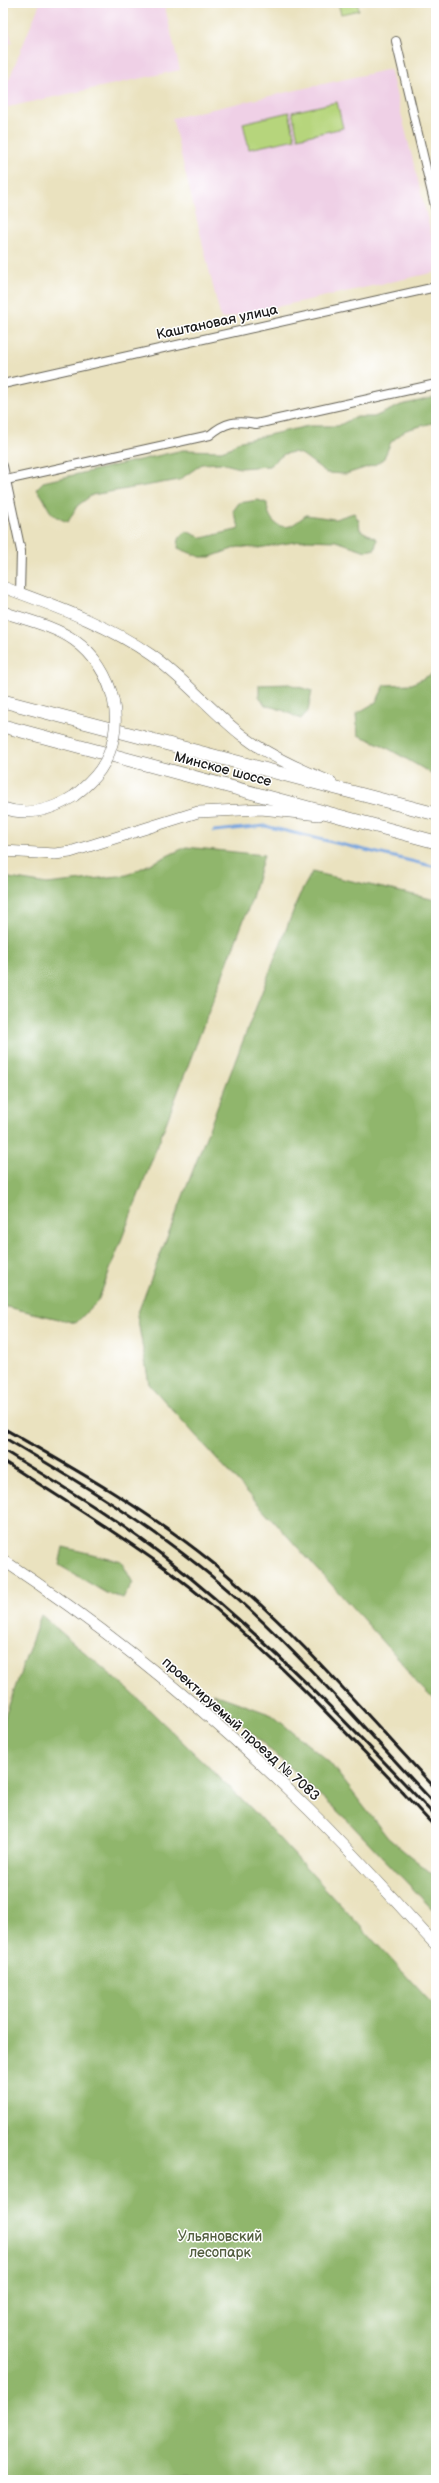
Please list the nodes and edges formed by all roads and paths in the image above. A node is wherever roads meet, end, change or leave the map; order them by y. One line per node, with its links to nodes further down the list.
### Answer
1 (396, 41): 2 (street)
2 (436, 210)
3 (436, 287): 4 (street, Каштановая улица)
4 (3, 384)
5 (436, 384): 7 (street)
6 (3, 466): 7 (street)
7 (6, 480): 9 (street)
8 (3, 587): 9 (main road)
9 (20, 594): 13 (main road)
10 (3, 612): 14 (main road, bridge)
11 (3, 701): 13 (highway, Минское шоссе)
12 (3, 726): 16 (highway, Минское шоссе)
13 (370, 797): 15 (highway, Минское шоссе)
14 (3, 808)
15 (436, 814)
16 (341, 818): 17 (highway, Минское шоссе); 18 (main road)
17 (436, 842)
18 (3, 851)
19 (3, 1560): 20 (main road, проектируемый проезд № 7083)
20 (436, 1944)

